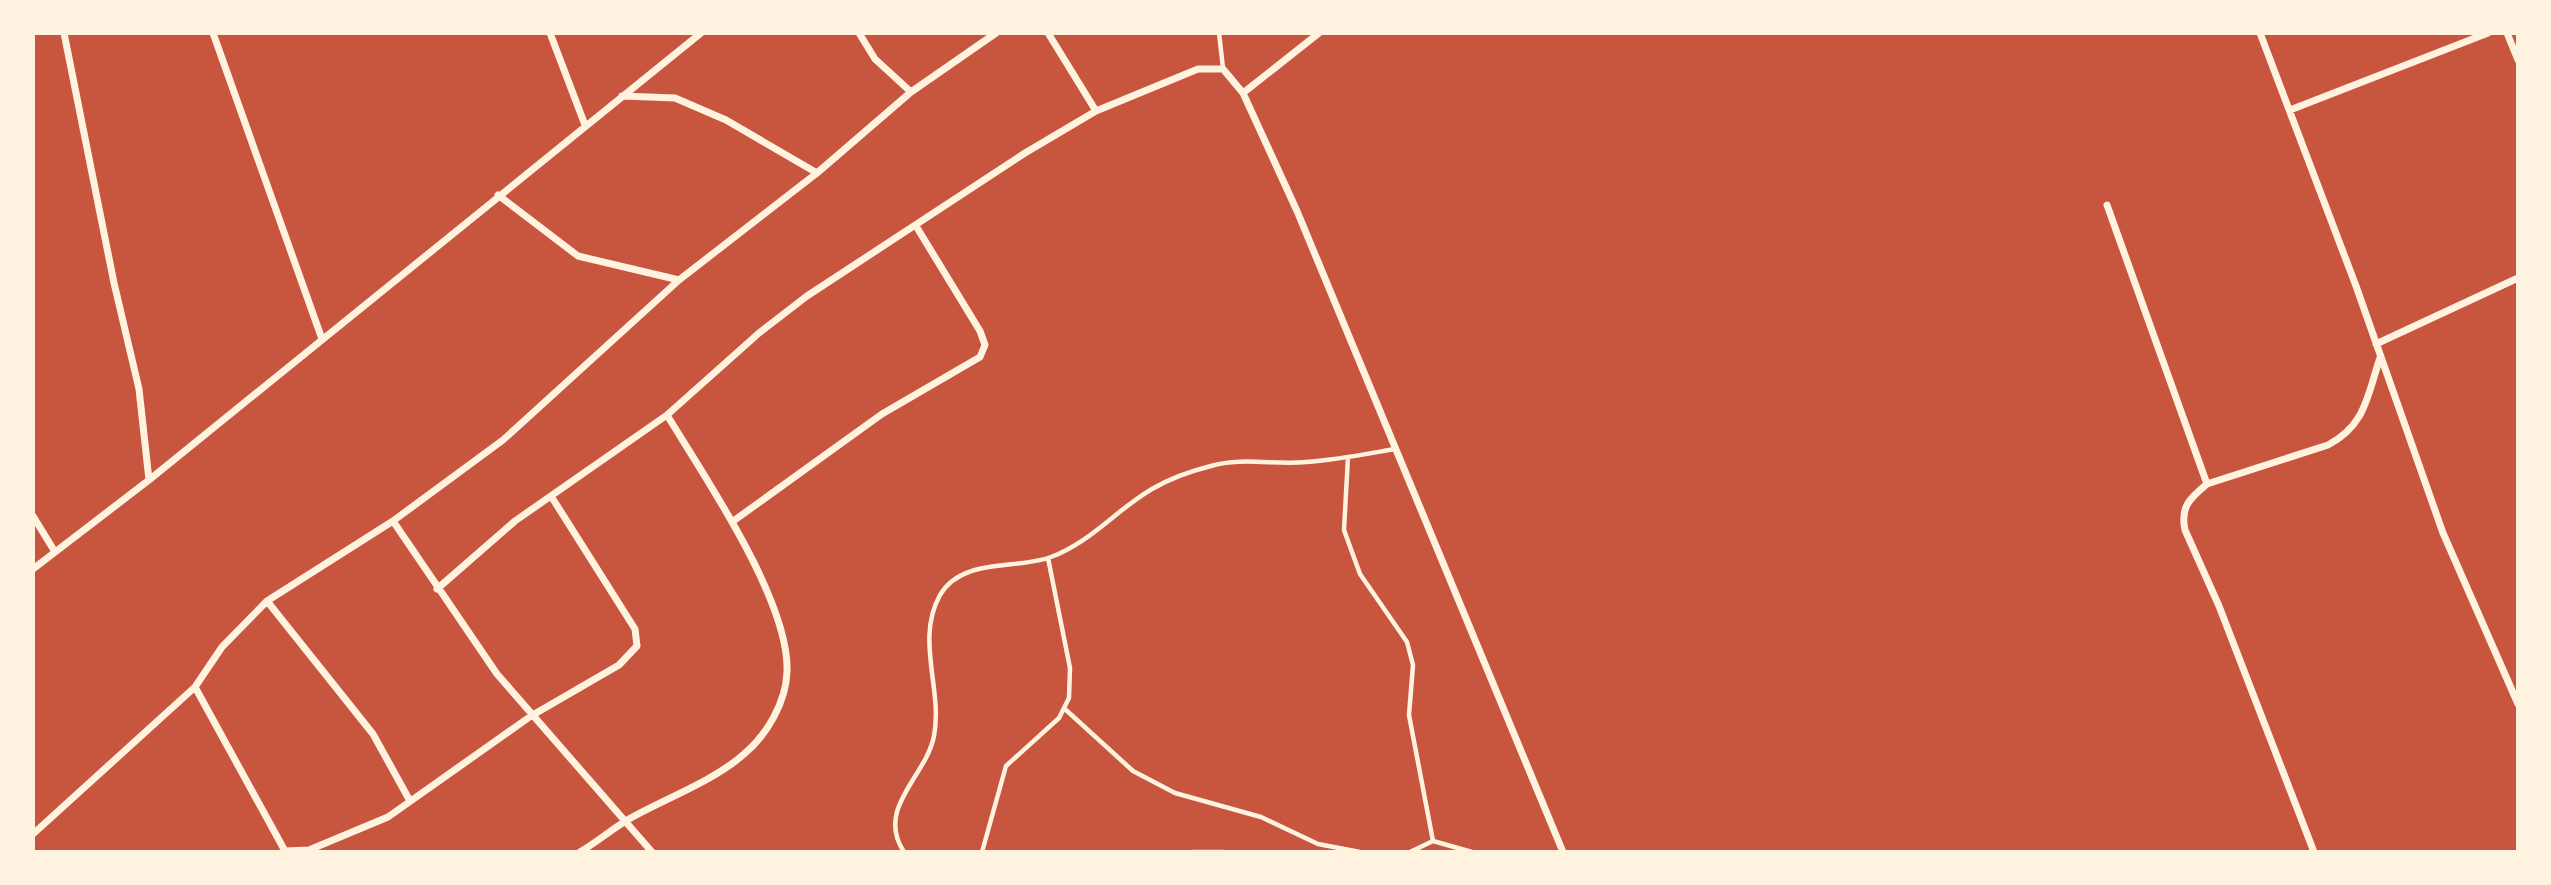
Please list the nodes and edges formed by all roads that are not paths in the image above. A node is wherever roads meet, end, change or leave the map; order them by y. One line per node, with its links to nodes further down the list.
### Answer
1 (64, 33): 33 (street)
2 (213, 33): 27 (street)
3 (550, 33): 20 (street)
4 (701, 33): 17 (street)
5 (859, 33): 15 (street)
6 (996, 33): 15 (street)
7 (1048, 33): 19 (street)
8 (1219, 33): 14 (lane)
9 (1320, 33): 16 (street)
10 (2260, 33): 18 (street)
11 (2488, 33): 18 (street)
12 (2507, 33): 13 (street)
13 (2518, 60)
14 (1223, 69): 16 (street); 19 (street)
15 (911, 92): 21 (street)
16 (1243, 93): 31 (street)
17 (622, 96): 20 (street); 21 (street)
18 (2290, 110): 28 (street)
19 (1096, 111): 24 (street)
20 (585, 125): 22 (street)
21 (817, 173): 26 (street)
22 (498, 195): 26 (street); 27 (street)
23 (2107, 205): 34 (street)
24 (916, 226): 30 (street); 38 (street)
25 (2518, 278): 28 (street)
26 (679, 280): 37 (street)
27 (322, 340): 33 (street)
28 (2376, 344): 29 (street)
29 (2380, 358): 34 (street); 45 (street)
30 (667, 415): 35 (street); 38 (street)
31 (1396, 449): 32 (lane); 63 (street)
32 (1348, 457): 40 (lane); 51 (lane)
33 (149, 480): 39 (street)
34 (2207, 484): 64 (street)
35 (551, 496): 42 (street); 47 (street)
36 (33, 516): 39 (street)
37 (393, 521): 42 (street); 43 (street)
38 (732, 522): 49 (street)
39 (55, 552): 41 (street)
40 (1048, 558): 46 (lane); 56 (lane)
41 (33, 569)
42 (437, 589): 47 (street)
43 (267, 601): 44 (street); 48 (street)
44 (195, 687): 50 (street); 52 (street)
45 (2518, 704)
46 (1066, 710): 57 (lane); 60 (lane)
47 (531, 716): 48 (street); 49 (street)
48 (410, 801): 53 (street)
49 (626, 821): 54 (street); 55 (street)
50 (33, 834)
51 (1433, 841): 61 (lane); 62 (lane)
52 (284, 851): 53 (street)
53 (309, 851)
54 (580, 852)
55 (652, 852)
56 (904, 852)
57 (982, 852)
58 (1192, 852): 59 (lane)
59 (1223, 852)
60 (1360, 852)
61 (1410, 852)
62 (1472, 852)
63 (1563, 852)
64 (2314, 852)

